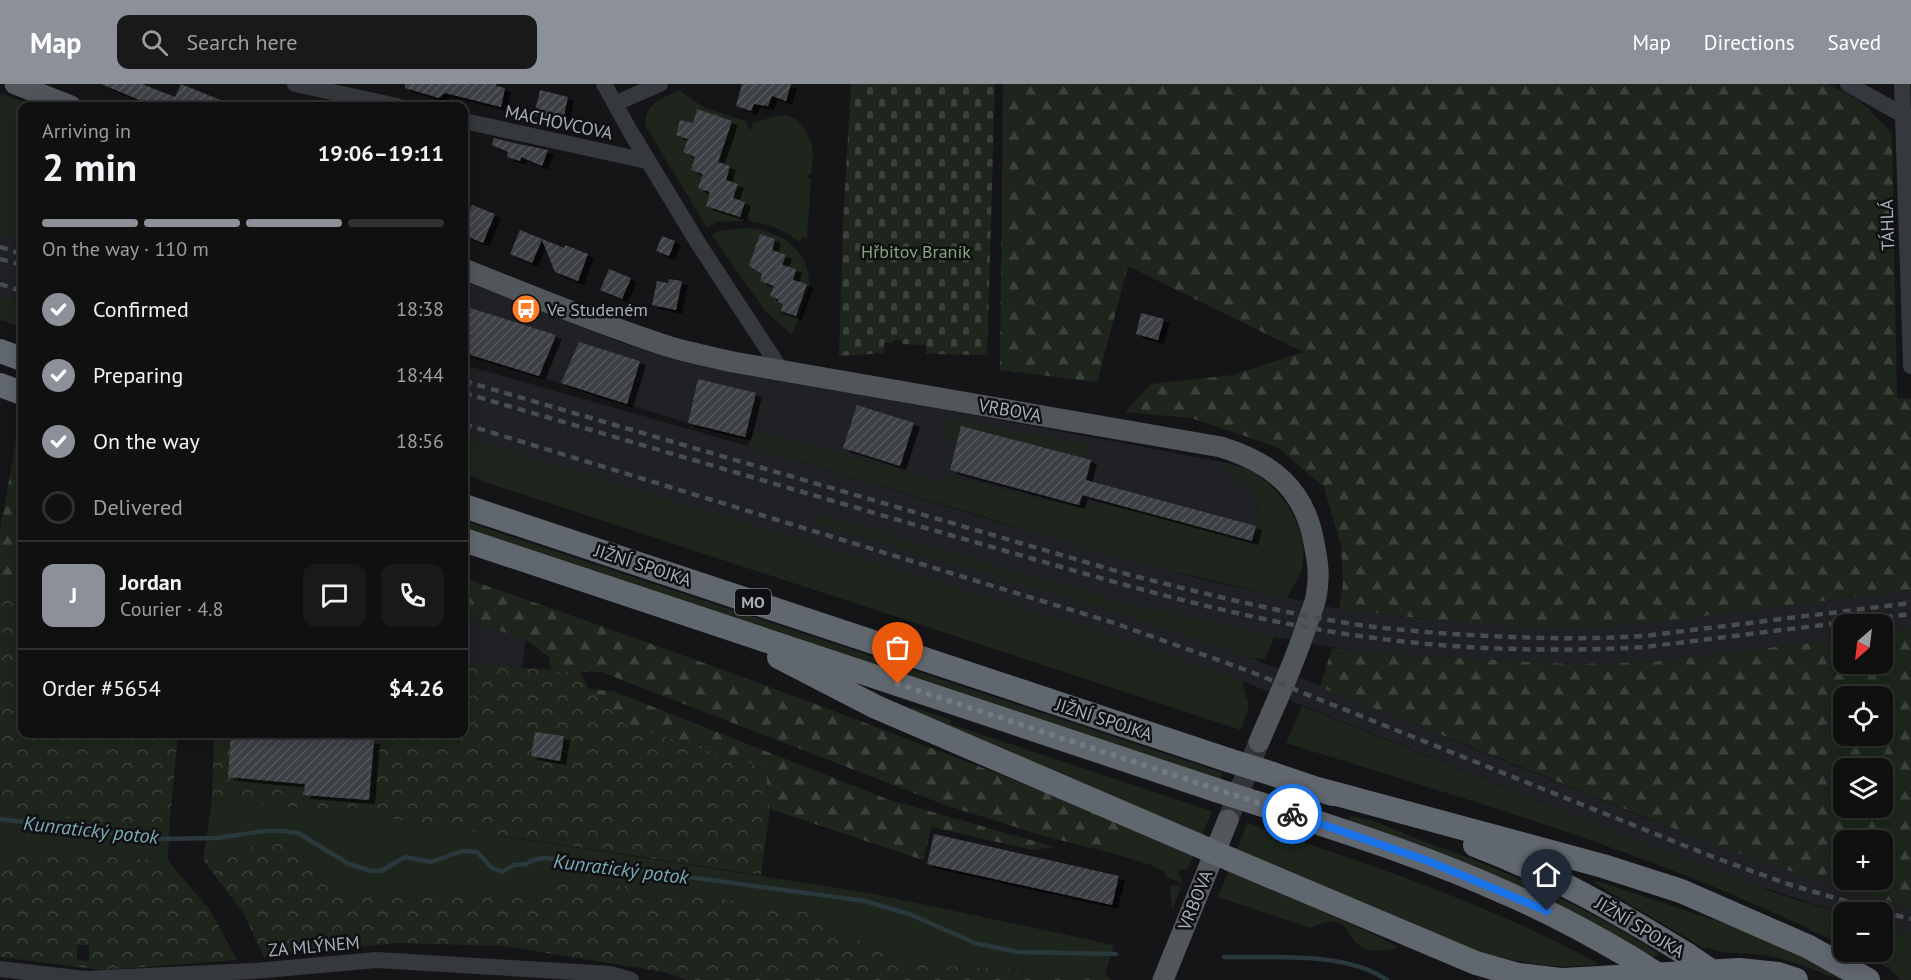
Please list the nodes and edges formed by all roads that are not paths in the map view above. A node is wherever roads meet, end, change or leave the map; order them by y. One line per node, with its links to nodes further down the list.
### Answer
1 (295, 84): 8 (street)
2 (604, 84): 9 (street)
3 (660, 84): 9 (street)
4 (1848, 84): 10 (street)
5 (1902, 84): 10 (street, TÁHLÁ)
6 (23, 86): 7 (main road)
7 (61, 102)
8 (378, 102)
9 (616, 103): 12 (street)
10 (1907, 115): 14 (street, TÁHLÁ)
11 (468, 122): 12 (street, MACHOVCOVA)
12 (647, 161): 15 (street)
13 (468, 270): 15 (main road, VRBOVA)
14 (1911, 366)
15 (781, 370): 21 (main road, VRBOVA)
16 (0, 385): 17 (highway)
17 (18, 392)
18 (468, 507): 22 (highway, JIŽNÍ SPOJKA / MO, bridge)
19 (468, 541): 20 (highway, JIŽNÍ SPOJKA / MO)
20 (716, 624): 27 (highway, bridge); 28 (highway, JIŽNÍ SPOJKA / MO, bridge)
21 (1259, 742)
22 (1318, 789): 29 (highway, JIŽNÍ SPOJKA / MO, bridge); 31 (highway)
23 (1228, 820): 26 (main road, VRBOVA)
24 (0, 969): 25 (street, ZA MLÝNEM)
25 (631, 980)
26 (1163, 980)
27 (1562, 980): 30 (highway)
28 (1666, 980)
29 (1724, 980)
30 (1796, 980)
31 (1868, 980)

